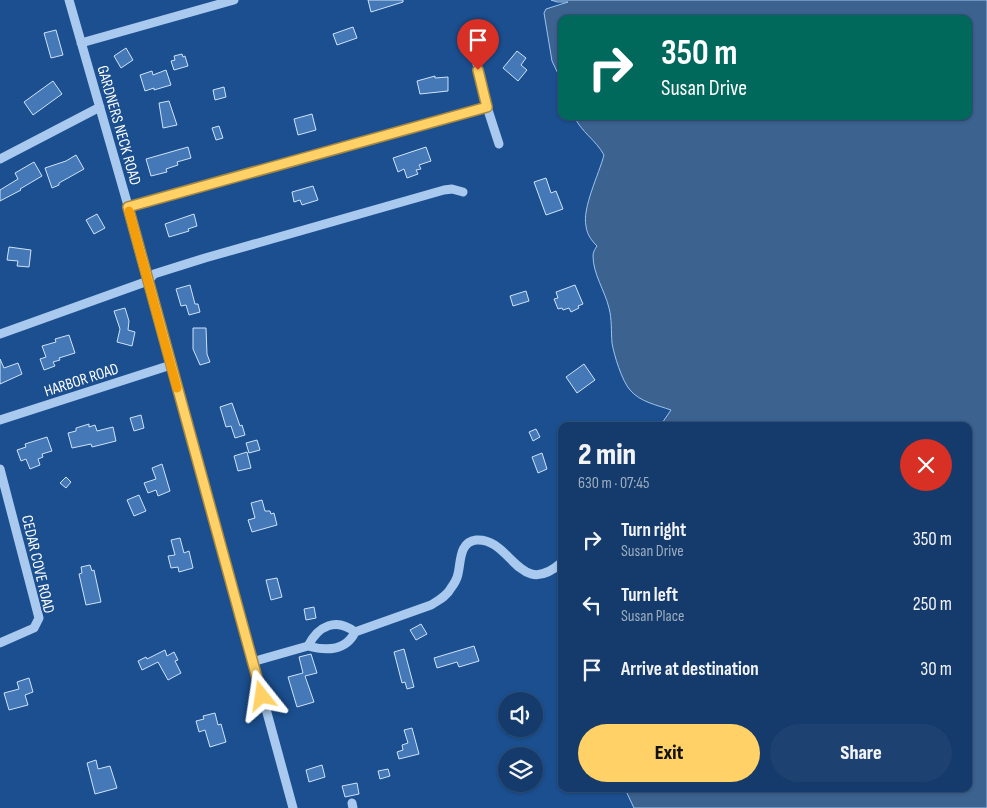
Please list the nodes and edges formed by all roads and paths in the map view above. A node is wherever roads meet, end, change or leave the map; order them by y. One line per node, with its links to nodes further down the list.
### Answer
1 (69, 0): 3 (street, GARDNERS NECK ROAD)
2 (234, 0): 3 (street)
3 (81, 43): 5 (street, GARDNERS NECK ROAD)
4 (474, 51): 6 (street)
5 (100, 107): 8 (street); 10 (street, GARDNERS NECK ROAD)
6 (487, 107): 7 (street); 10 (street)
7 (499, 144)
8 (0, 159)
9 (463, 192): 11 (street)
10 (128, 207): 11 (street, GARDNERS NECK ROAD)
11 (148, 281): 12 (street); 13 (street, GARDNERS NECK ROAD)
12 (0, 334)
13 (171, 365): 14 (street, HARBOR ROAD); 20 (street, GARDNERS NECK ROAD)
14 (0, 420)
15 (0, 469): 18 (street, CEDAR COVE ROAD)
16 (558, 565): 17 (street)
17 (355, 632): 19 (street); 19 (street)
18 (0, 643)
19 (308, 646): 20 (street)
20 (252, 662): 21 (street, GARDNERS NECK ROAD)
21 (293, 808)

